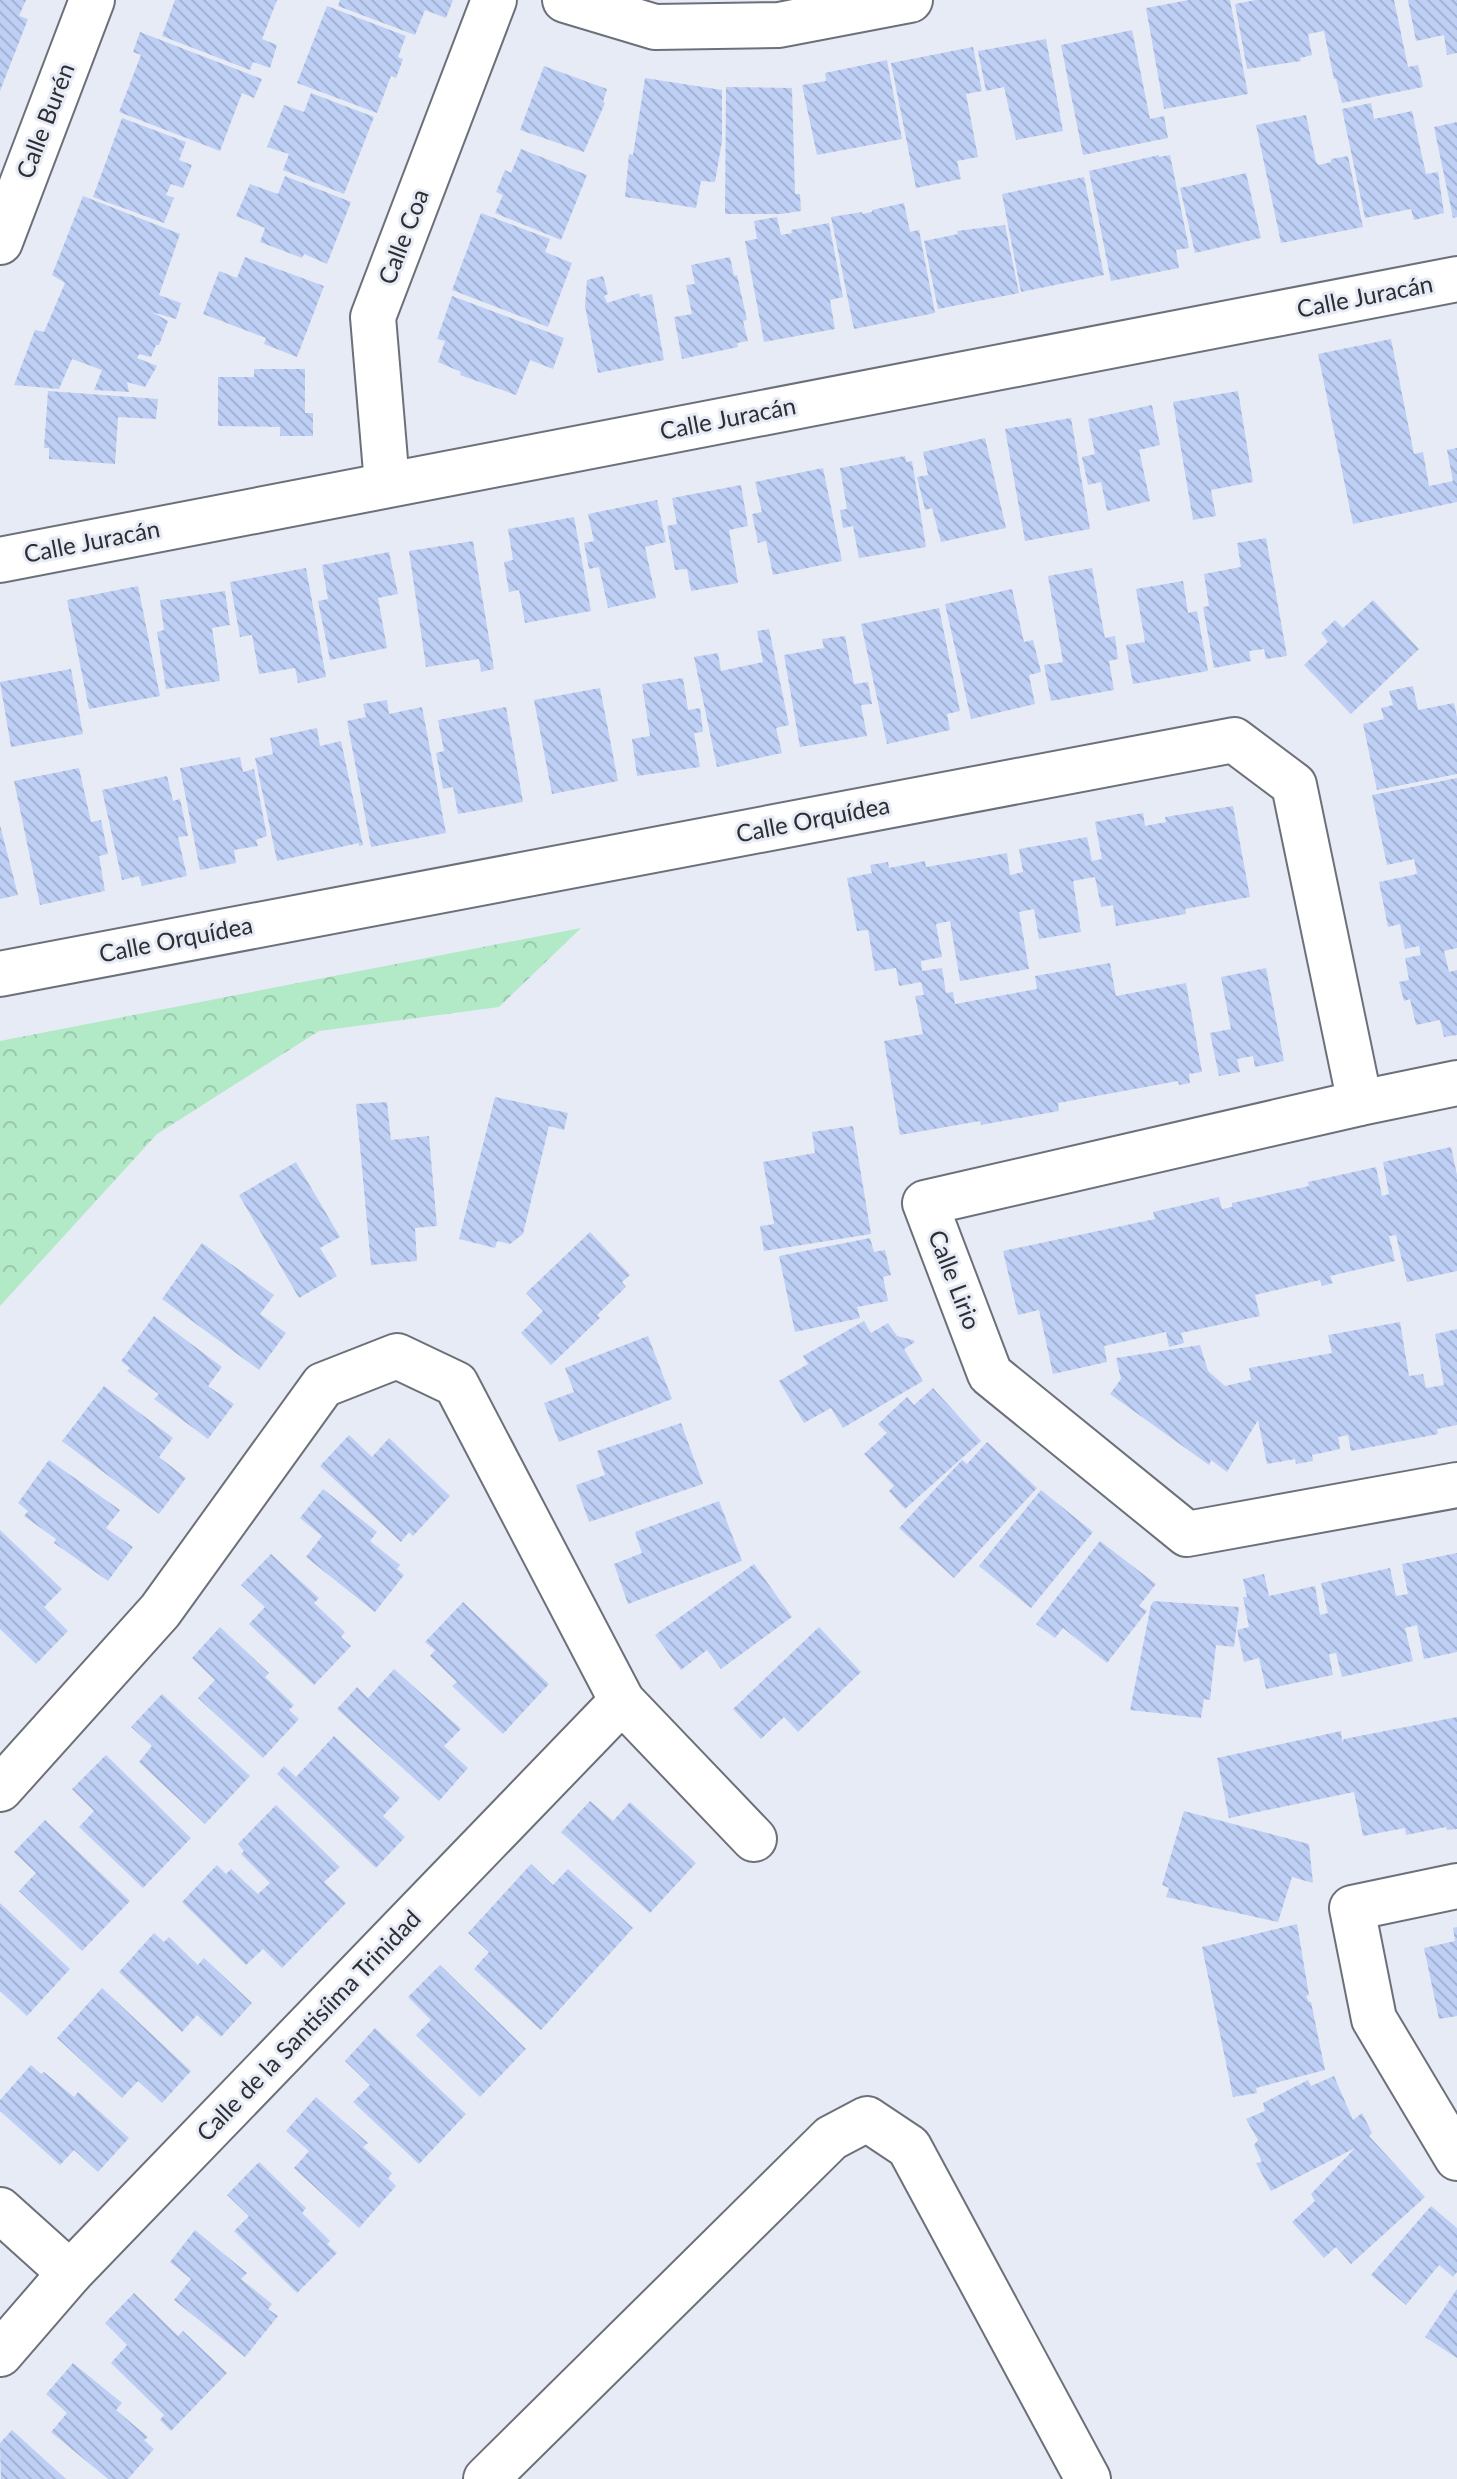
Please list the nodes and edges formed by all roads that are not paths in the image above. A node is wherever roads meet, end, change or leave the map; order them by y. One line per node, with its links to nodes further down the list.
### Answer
1 (92, 0): 5 (street, Calle Burén)
2 (494, 0): 7 (street, Calle Coa)
3 (565, 0): 4 (street)
4 (910, 0)
5 (0, 242)
6 (1457, 279): 7 (street, Calle Juracán)
7 (387, 484): 8 (street, Calle Juracán)
8 (0, 560)
9 (0, 974): 11 (street, Calle Orquídea)
10 (1457, 1083): 11 (street, Calle Lirio)
11 (1360, 1103): 12 (street, Calle Lirio)
12 (1457, 1485)
13 (622, 1701): 14 (street); 15 (street); 19 (street, Calle de la Santisíima Trinidad)
14 (0, 1789)
15 (754, 1839)
16 (1457, 1886): 17 (street)
17 (1457, 2158)
18 (0, 2210): 19 (street)
19 (70, 2273): 20 (street, Calle de la Santisíima Trinidad)
20 (0, 2354)
21 (498, 2476): 22 (street)
22 (1088, 2479)

